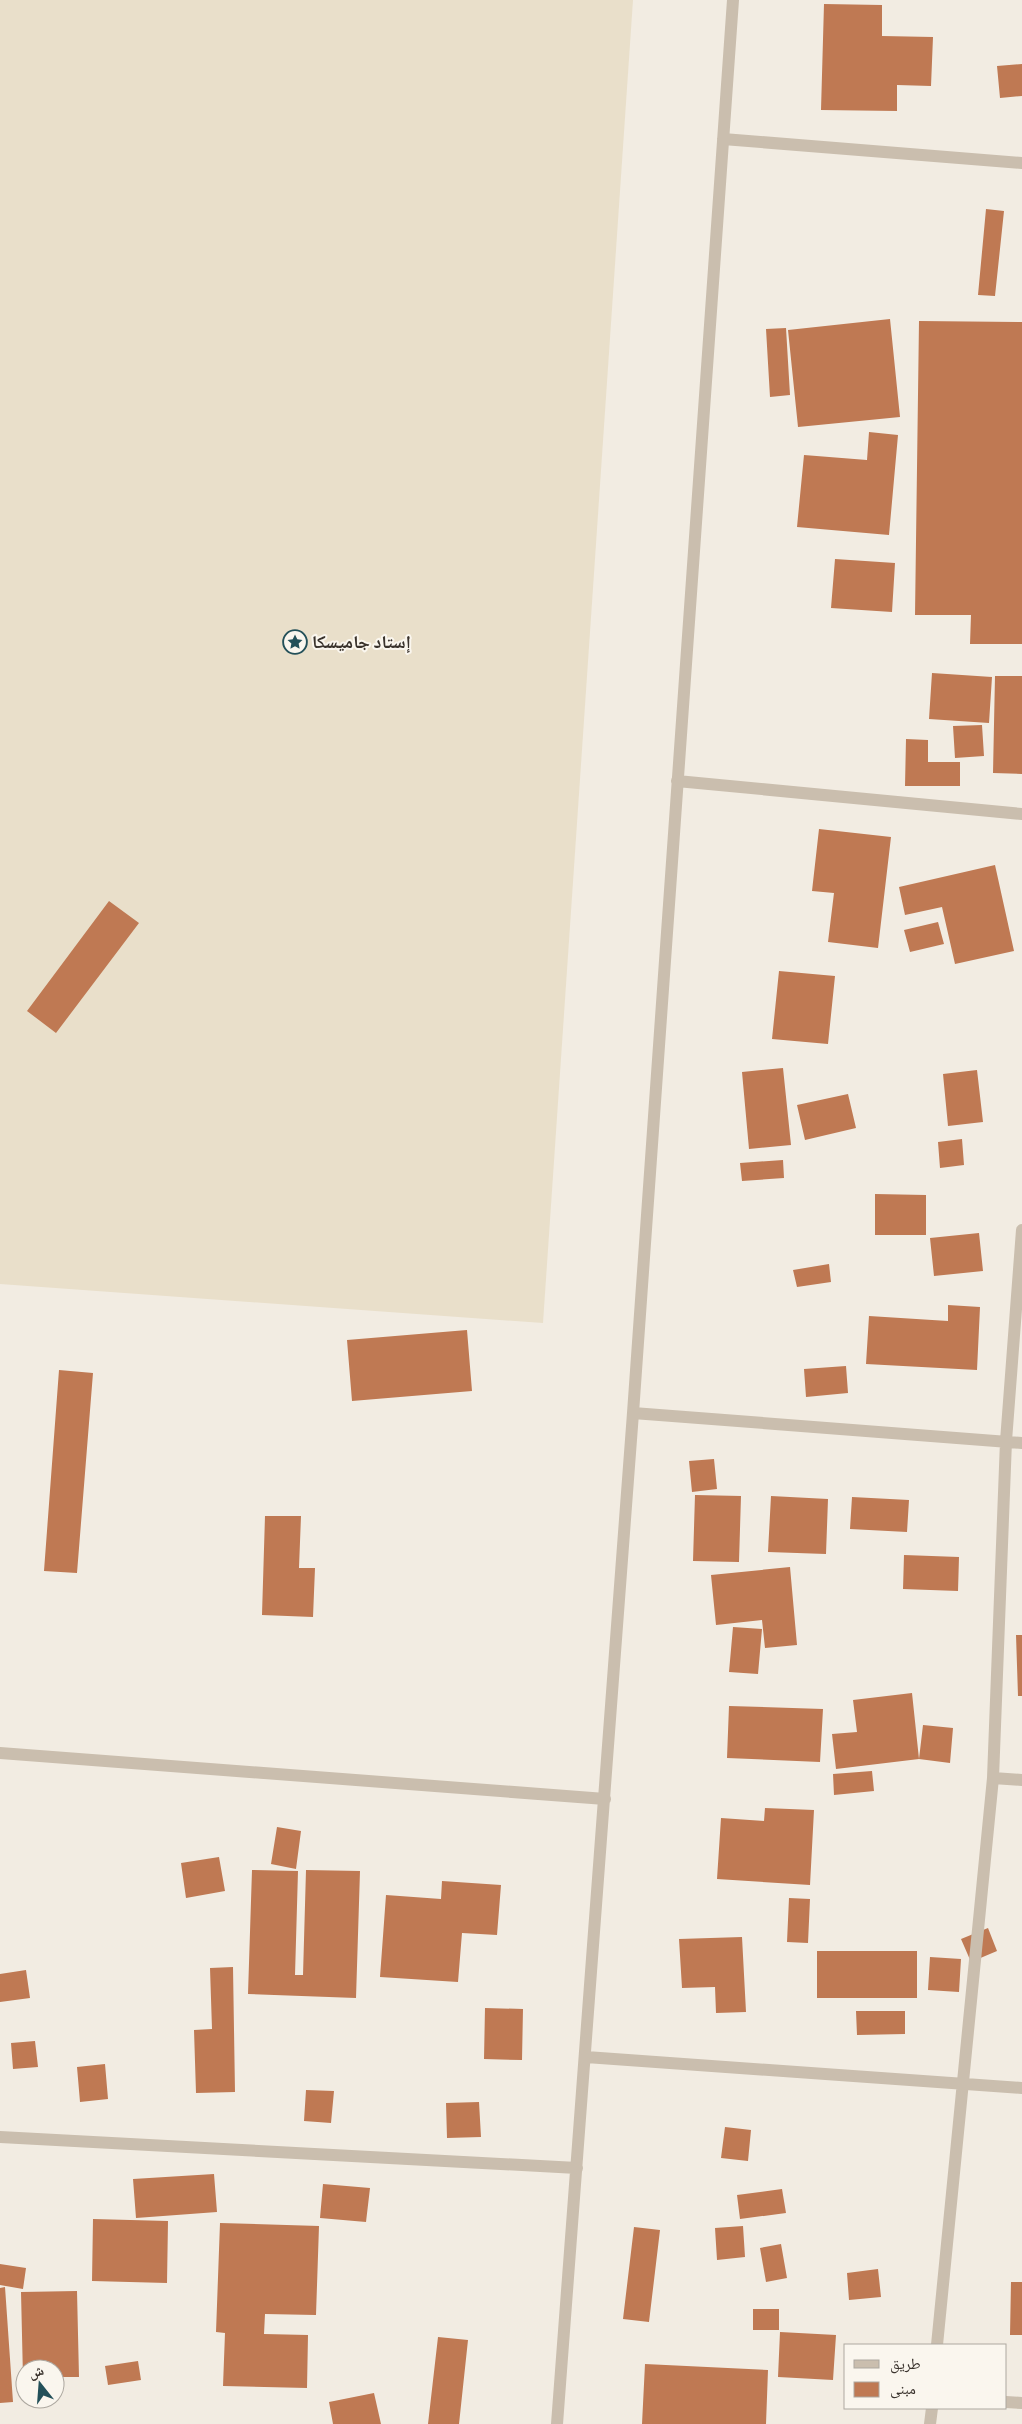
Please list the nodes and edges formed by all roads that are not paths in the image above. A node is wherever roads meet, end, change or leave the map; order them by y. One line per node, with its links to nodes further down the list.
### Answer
1 (733, 0): 2 (street)
2 (723, 139): 3 (street); 4 (street)
3 (1022, 162)
4 (678, 781): 5 (street); 7 (street)
5 (1022, 814)
6 (1022, 1230): 8 (street)
7 (633, 1413): 8 (street); 13 (street)
8 (1006, 1441): 9 (street); 11 (street)
9 (1022, 1442)
10 (0, 1753): 13 (street)
11 (993, 1778): 12 (street); 15 (street)
12 (1022, 1780)
13 (605, 1799): 14 (street)
14 (586, 2057): 15 (street); 18 (street)
15 (961, 2083): 16 (street); 19 (street)
16 (1022, 2088)
17 (0, 2137): 18 (street)
18 (577, 2168): 23 (street)
19 (937, 2344)
20 (1007, 2402): 21 (street)
21 (1022, 2403)
22 (932, 2409): 24 (street)
23 (557, 2424)
24 (930, 2424)

